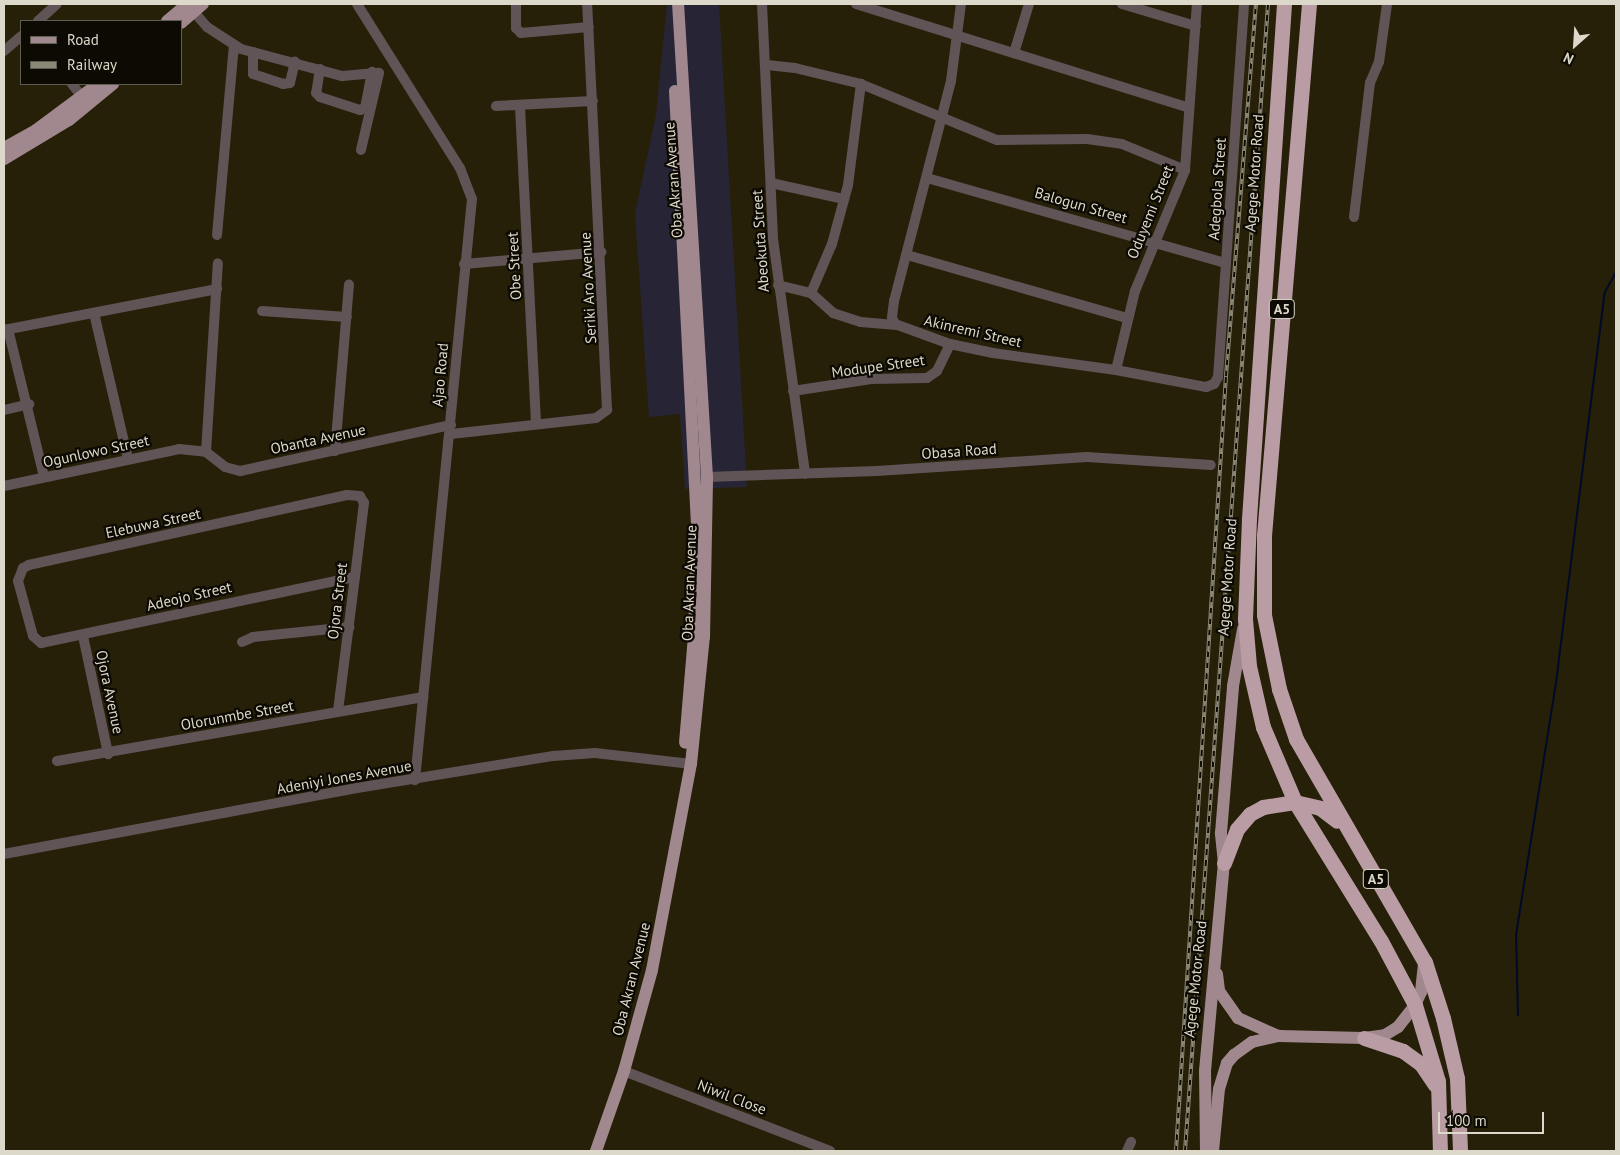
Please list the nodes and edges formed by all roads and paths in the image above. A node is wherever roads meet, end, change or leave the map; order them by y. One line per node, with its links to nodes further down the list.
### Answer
1 (57, 4): 18 (street)
2 (357, 4): 58 (street, Ajao Road)
3 (516, 4): 22 (street)
4 (587, 4): 22 (street, Seriki Aro Avenue)
5 (671, 4): 97 (main road, Oba Akran Avenue)
6 (678, 4): 83 (main road, Oba Akran Avenue)
7 (762, 4): 30 (street, Abeokuta Street)
8 (856, 4): 23 (street)
9 (961, 4): 23 (street)
10 (1028, 4): 28 (street)
11 (1122, 4): 21 (street)
12 (1198, 4): 21 (street, Oduyemi Street)
13 (1244, 4): 57 (street, Adegbola Street)
14 (1284, 4): 88 (highway, Agege Motor Road / A5)
15 (1309, 4): 100 (highway, A5)
16 (1387, 4): 50 (street)
17 (191, 6): 19 (main road); 20 (main road); 25 (street)
18 (39, 20)
19 (169, 20)
20 (182, 21)
21 (1196, 26): 41 (street, Oduyemi Street)
22 (589, 27): 38 (street, Seriki Aro Avenue)
23 (958, 36): 28 (street); 42 (street)
24 (20, 37): 26 (street)
25 (234, 46): 27 (street); 51 (street)
26 (4, 51)
27 (253, 52): 29 (street); 29 (street)
28 (1014, 53): 41 (street)
29 (295, 62): 31 (street)
30 (767, 65): 33 (street); 48 (street, Abeokuta Street)
31 (320, 69): 32 (street); 32 (street)
32 (372, 72): 44 (street)
33 (861, 84): 42 (street); 49 (street)
34 (73, 85): 37 (street)
35 (97, 85): 37 (main road)
36 (112, 85): 45 (main road)
37 (82, 97): 43 (main road)
38 (594, 100): 40 (street); 53 (street, Seriki Aro Avenue)
39 (496, 106): 40 (street)
40 (520, 107): 55 (street, Obe Street)
41 (1187, 107): 46 (street, Oduyemi Street)
42 (943, 117): 46 (street); 47 (street)
43 (4, 148)
44 (362, 150)
45 (4, 159)
46 (1185, 170): 52 (street, Oduyemi Street)
47 (927, 178): 52 (street, Balogun Street); 54 (street)
48 (771, 183): 49 (street); 60 (street, Abeokuta Street)
49 (844, 199): 62 (street)
50 (1354, 217)
51 (217, 235)
52 (1154, 241): 57 (street, Balogun Street); 66 (street, Oduyemi Street)
53 (602, 252): 55 (street); 75 (street, Seriki Aro Avenue)
54 (907, 255): 66 (street); 67 (street)
55 (529, 258): 58 (street); 75 (street, Obe Street)
56 (218, 263): 61 (street)
57 (1226, 263): 71 (street, Adegbola Street)
58 (464, 264): 76 (street, Ajao Road)
59 (349, 285): 65 (street)
60 (778, 286): 62 (street); 72 (street, Abeokuta Street)
61 (216, 289): 64 (street); 79 (street)
62 (811, 293): 67 (street, Akinremi Street)
63 (262, 311): 65 (street)
64 (94, 313): 68 (street); 80 (street)
65 (346, 317): 78 (street)
66 (1127, 318): 70 (street, Oduyemi Street)
67 (897, 325): 69 (street, Akinremi Street)
68 (6, 330): 73 (street)
69 (950, 344): 70 (street, Akinremi Street); 72 (street, Modupe Street)
70 (1116, 370): 71 (street, Akinremi Street)
71 (1218, 377)
72 (793, 391): 82 (street, Abeokuta Street)
73 (29, 404): 74 (street); 84 (street)
74 (4, 410)
75 (536, 424): 76 (street, Seriki Aro Avenue)
76 (451, 429): 78 (street, Obanta Avenue); 93 (street, Ajao Road)
77 (195, 450): 79 (street, Obanta Avenue); 80 (street, Ogunlowo Street)
78 (335, 451): 79 (street, Obanta Avenue)
79 (206, 452)
80 (128, 459): 84 (street, Ogunlowo Street)
81 (1211, 465): 82 (street, Obasa Road)
82 (805, 474): 83 (street, Obasa Road)
83 (707, 476): 97 (main road, Oba Akran Avenue)
84 (44, 477): 85 (street, Ogunlowo Street)
85 (4, 486)
86 (360, 496): 87 (street, Ojora Street); 90 (street, Elebuwa Street)
87 (355, 577): 89 (street, Ojora Street); 91 (street, Adeojo Street)
88 (1244, 619): 99 (highway, A5); 102 (main road, Agege Motor Road)
89 (349, 627): 92 (street); 94 (street, Ojora Street)
90 (33, 636): 91 (street, Adeojo Street)
91 (83, 636): 95 (street, Ojora Avenue)
92 (242, 642)
93 (423, 697): 94 (street, Olorunmbe Street); 98 (street, Ajao Road)
94 (338, 711): 95 (street, Olorunmbe Street)
95 (108, 754): 96 (street, Olorunmbe Street)
96 (57, 761)
97 (687, 764): 98 (street, Adeniyi Jones Avenue); 108 (main road, Oba Akran Avenue); 110 (main road, Oba Akran Avenue)
98 (416, 780): 101 (street, Adeniyi Jones Avenue)
99 (1295, 802): 100 (highway); 102 (highway); 105 (highway, A5)
100 (1345, 827): 104 (highway, A5)
101 (4, 854)
102 (1224, 863): 103 (main road, Agege Motor Road)
103 (1215, 959): 106 (main road); 113 (main road, Agege Motor Road)
104 (1424, 962): 105 (main road); 116 (highway, A5)
105 (1415, 1005): 107 (main road); 109 (highway, A5)
106 (1278, 1036): 107 (main road); 114 (main road)
107 (1364, 1038): 109 (highway)
108 (624, 1071): 111 (main road, Oba Akran Avenue); 112 (street, Niwil Close)
109 (1439, 1094): 115 (highway, A5)
110 (589, 1151)
111 (596, 1151)
112 (830, 1151)
113 (1206, 1151)
114 (1213, 1151)
115 (1440, 1151)
116 (1460, 1151)

